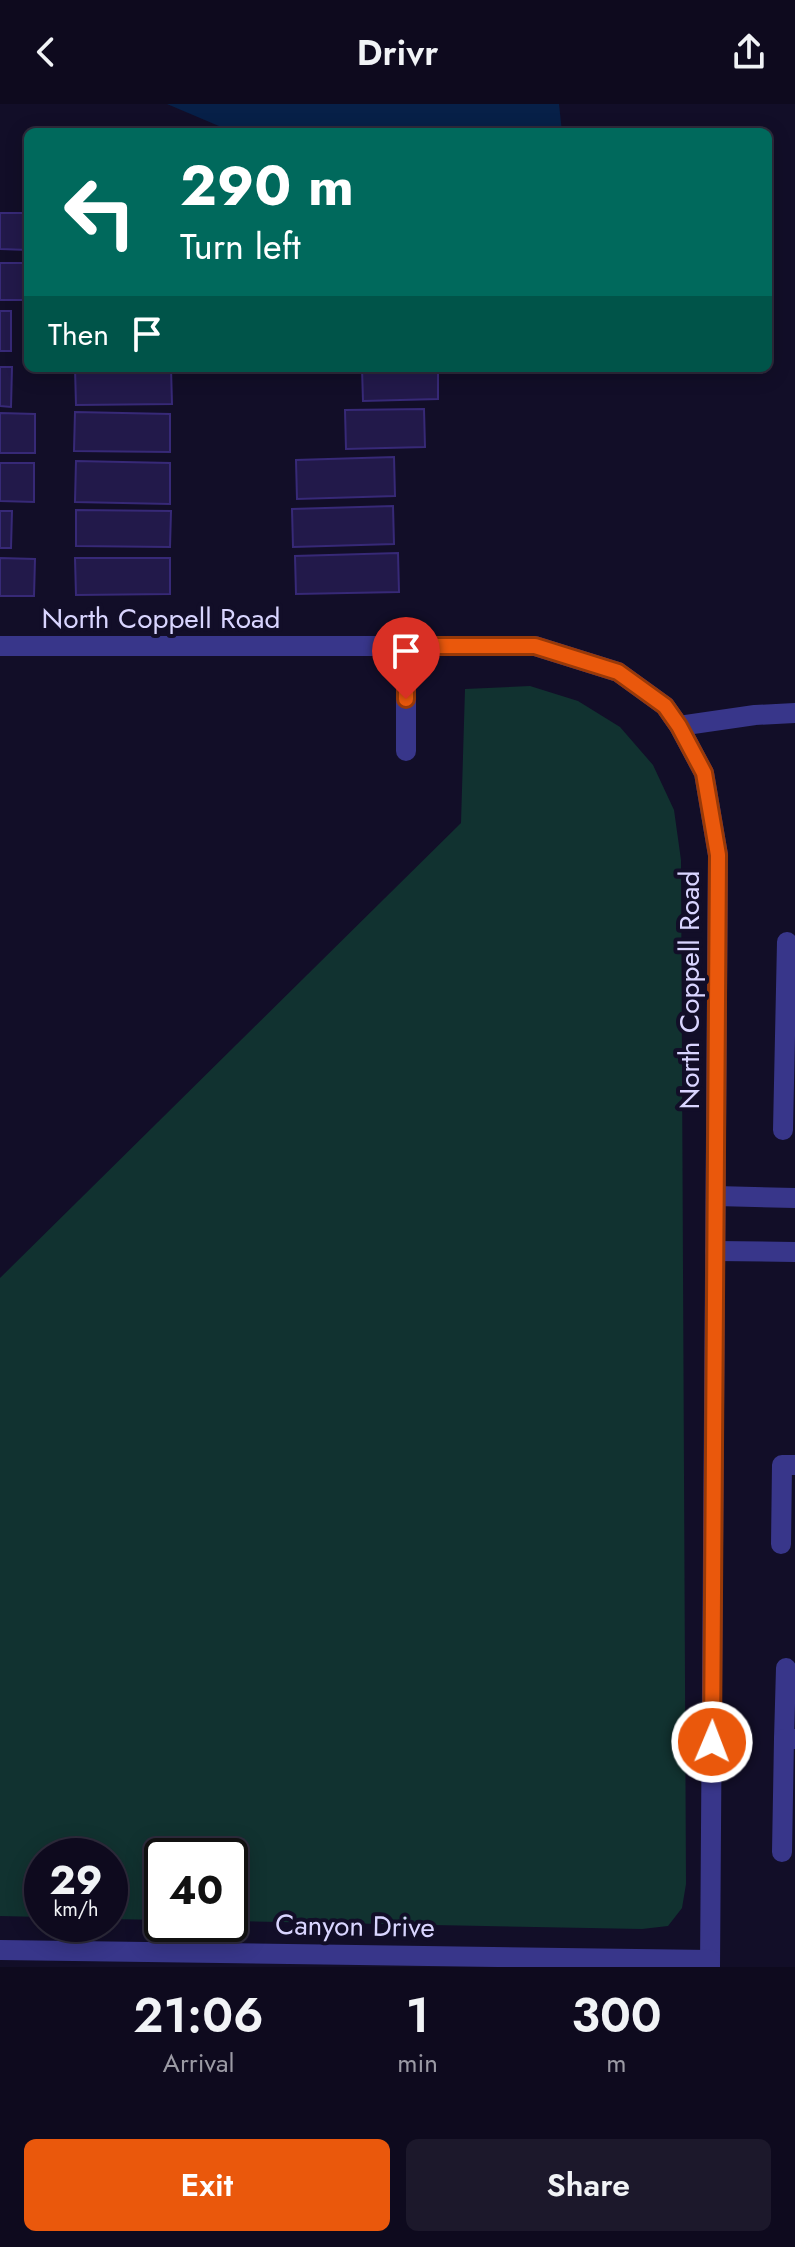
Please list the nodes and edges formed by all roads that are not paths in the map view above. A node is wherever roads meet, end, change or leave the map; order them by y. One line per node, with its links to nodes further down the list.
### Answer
1 (0, 646): 2 (street, North Coppell Road)
2 (406, 646): 4 (street, North Coppell Road); 5 (street)
3 (795, 713): 4 (street)
4 (679, 726): 9 (street, North Coppell Road)
5 (406, 751)
6 (787, 942): 7 (street)
7 (790, 1018): 8 (street)
8 (783, 1130)
9 (716, 1196): 10 (street); 11 (street, North Coppell Road)
10 (795, 1198)
11 (715, 1251): 12 (street); 20 (street, North Coppell Road)
12 (795, 1252)
13 (795, 1465): 14 (street)
14 (781, 1544)
15 (786, 1668): 16 (street)
16 (790, 1739): 17 (street)
17 (782, 1852)
18 (0, 1950): 19 (street, Canyon Drive)
19 (511, 1962): 20 (street, Canyon Drive)
20 (710, 1963)

